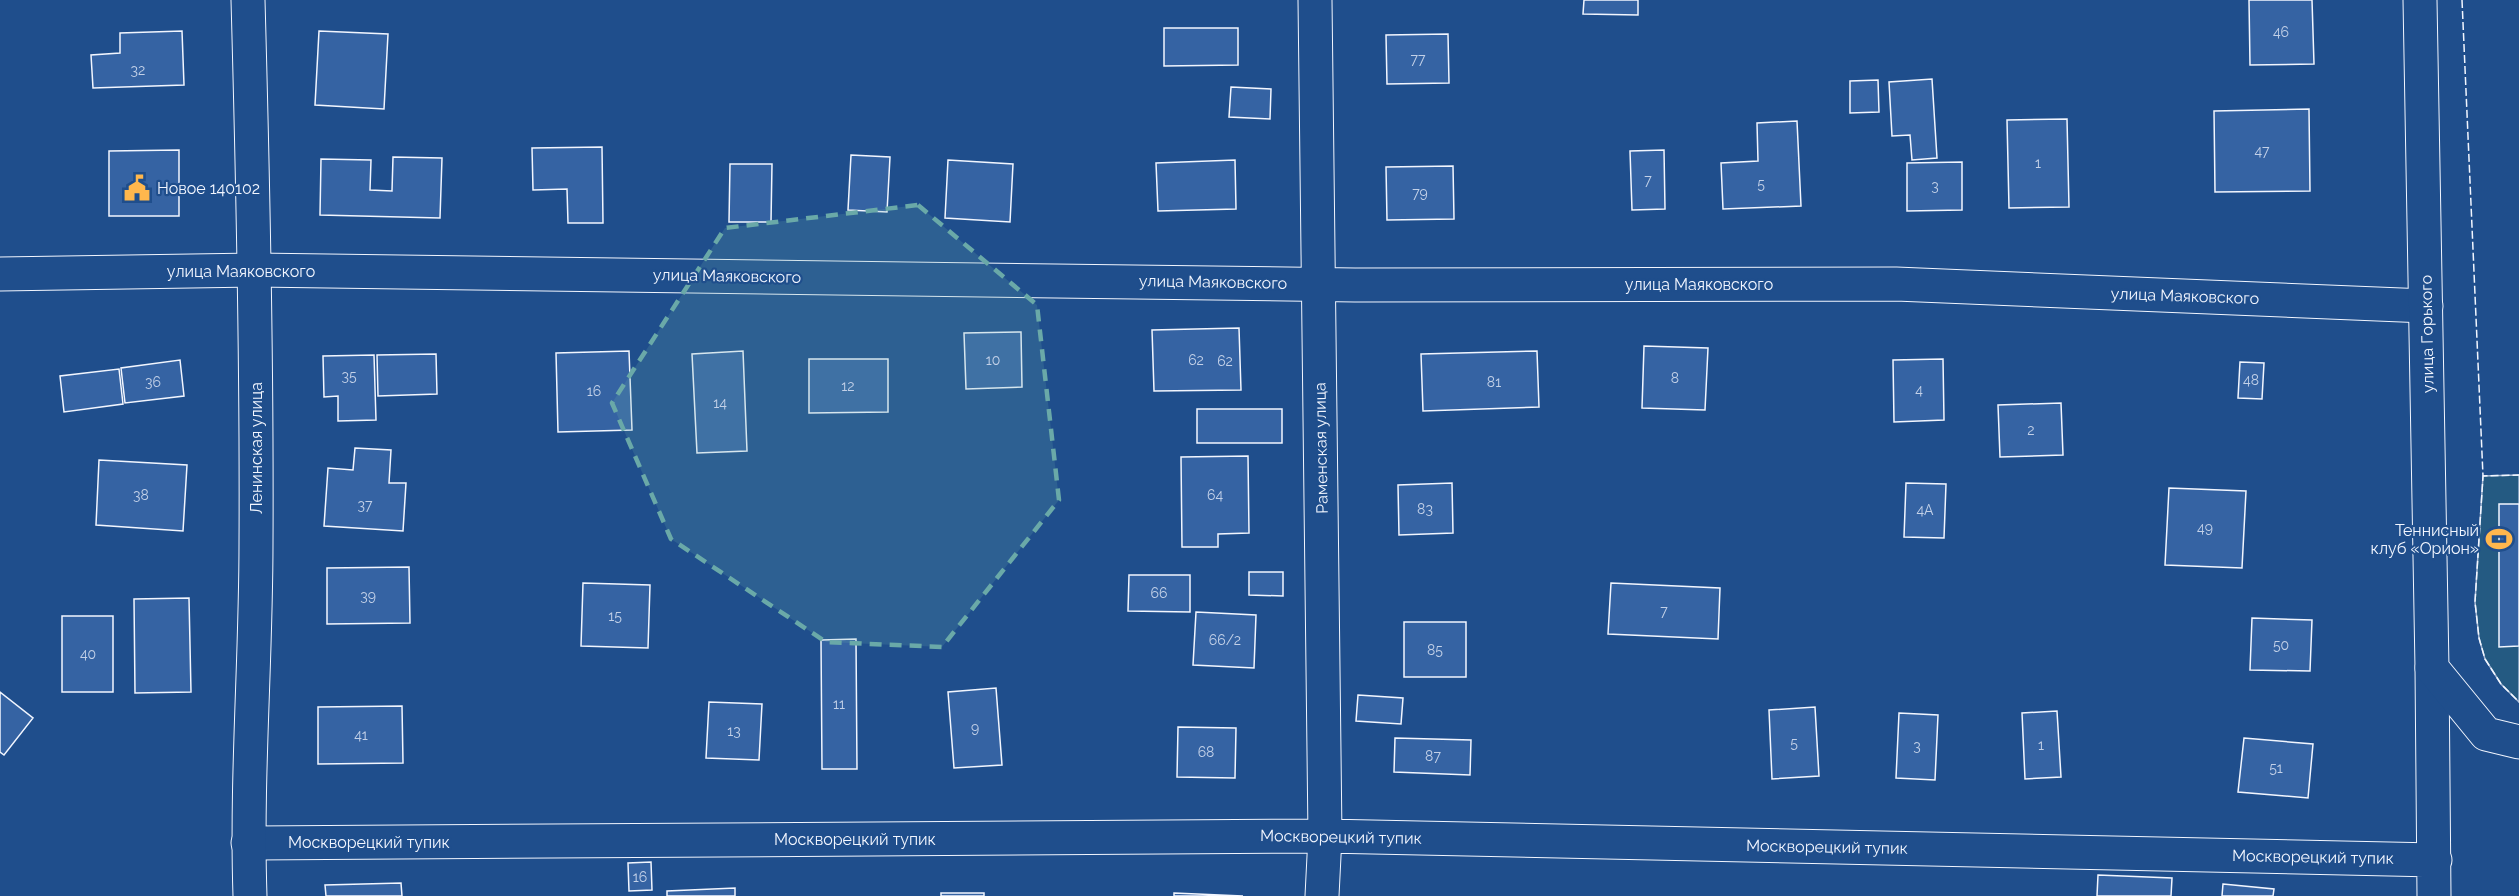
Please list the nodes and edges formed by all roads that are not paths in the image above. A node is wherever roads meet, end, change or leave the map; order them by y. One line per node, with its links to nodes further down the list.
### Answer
1 (248, 0): 4 (street, Ленинская улица)
2 (1315, 0): 6 (street, Раменская улица)
3 (2420, 0): 7 (street, улица Горького)
4 (255, 270): 5 (street, улица Маяковского); 6 (street, улица Маяковского); 11 (street, Ленинская улица)
5 (0, 274)
6 (1319, 283): 7 (street, улица Маяковского); 10 (street, Раменская улица)
7 (2426, 306): 8 (street, улица Горького)
8 (2432, 668): 9 (street); 12 (street, улица Горького)
9 (2519, 742)
10 (1325, 836): 11 (street, Москворецкий тупик); 12 (street, Москворецкий тупик); 14 (street, Раменская улица)
11 (248, 843): 13 (street, Ленинская улица)
12 (2435, 860): 15 (street, улица Горького)
13 (250, 896)
14 (1322, 896)
15 (2434, 896)

